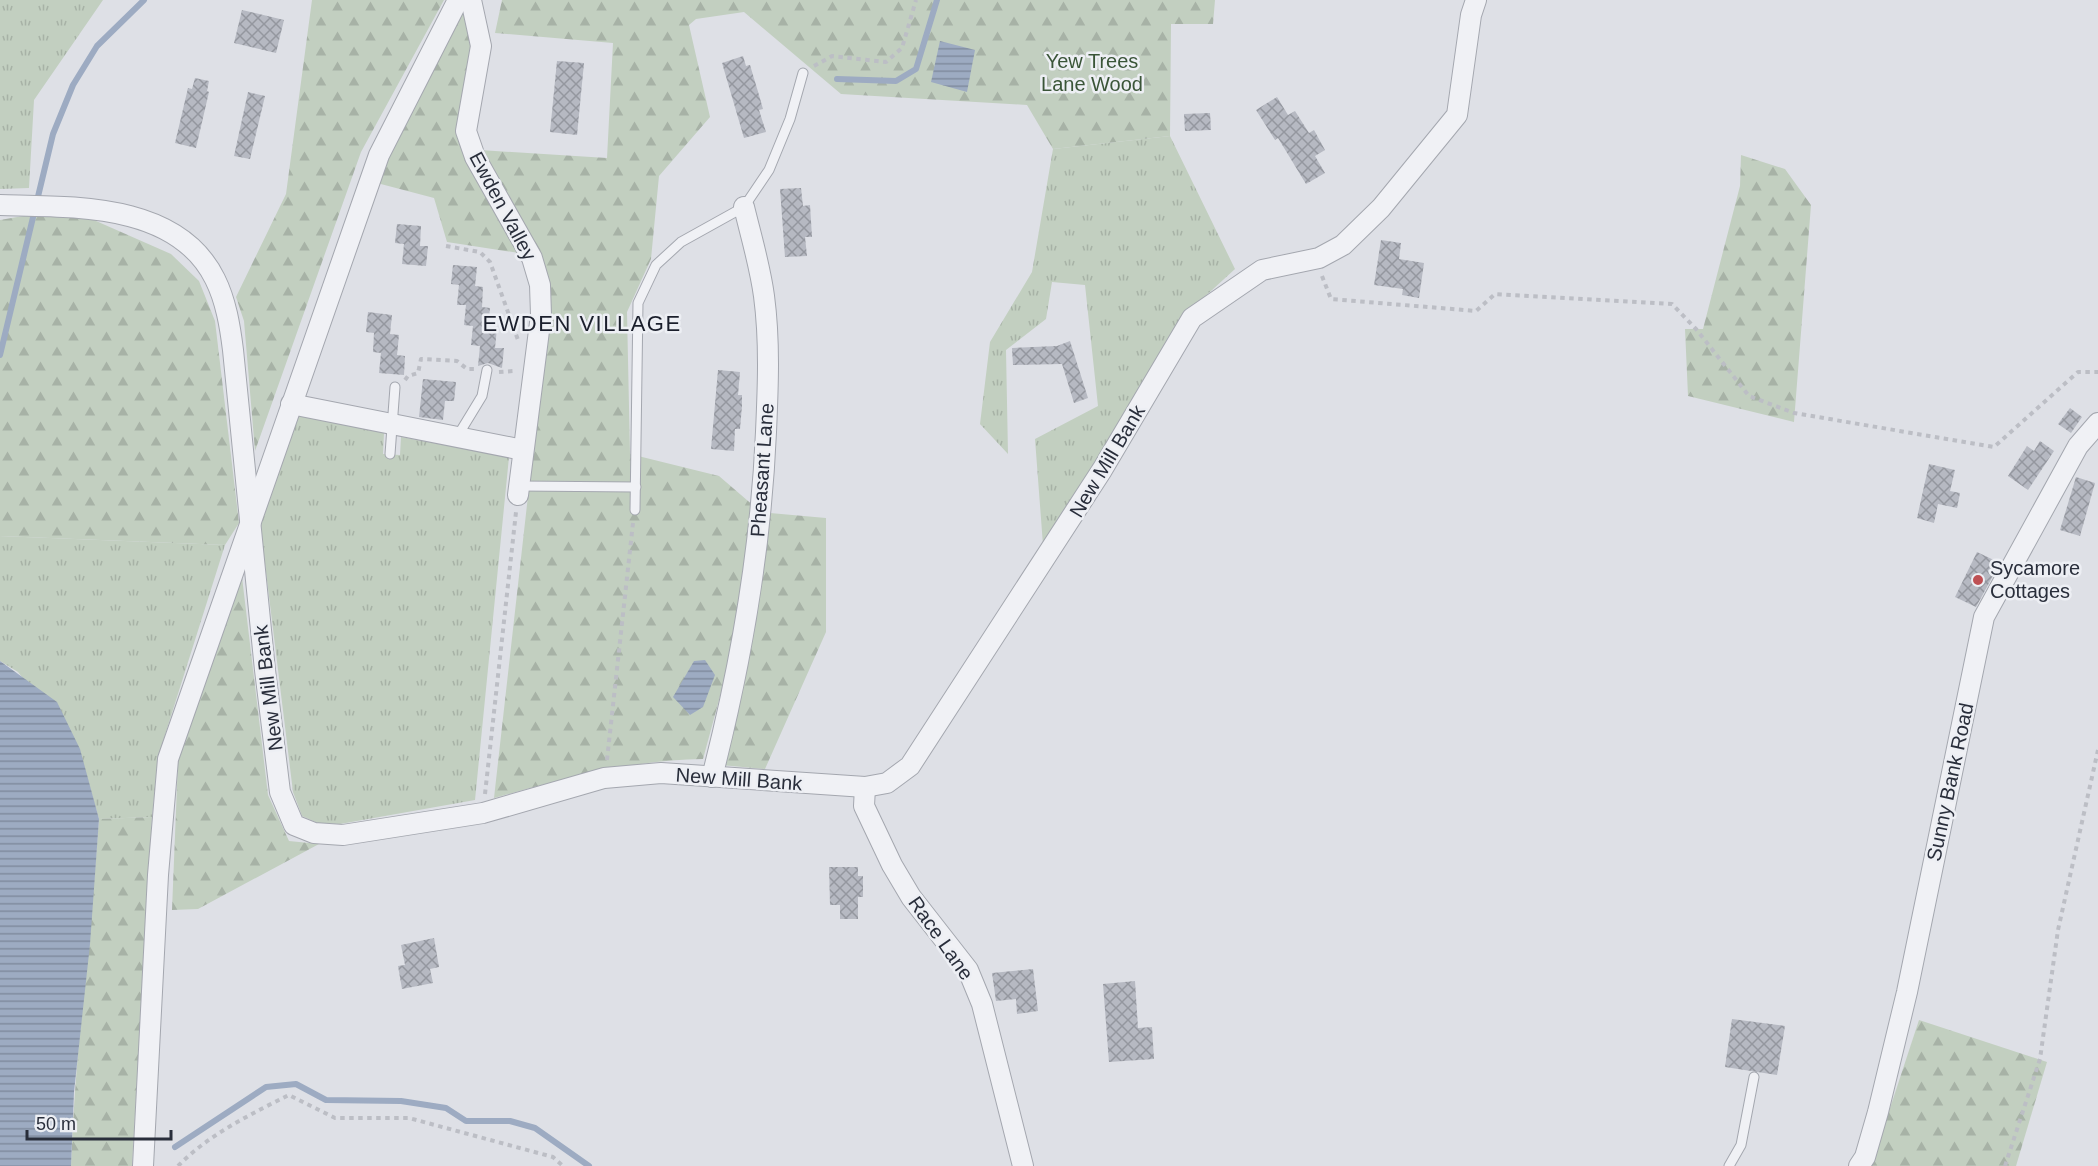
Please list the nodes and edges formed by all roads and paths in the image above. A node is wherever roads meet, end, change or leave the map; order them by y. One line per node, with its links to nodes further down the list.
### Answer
1 (458, 0): 15 (street)
2 (471, 0): 19 (street, Ewden Valley)
3 (916, 0): 5 (path)
4 (1476, 0): 28 (street, New Mill Bank)
5 (803, 73): 7 (lane)
6 (0, 205): 24 (street, New Mill Bank)
7 (744, 207): 21 (lane); 26 (street, Pheasant Lane)
8 (446, 246): 10 (path)
9 (1319, 267): 13 (path)
10 (519, 344)
11 (515, 363): 12 (path)
12 (487, 370): 14 (path); 18 (lane)
13 (2098, 372)
14 (395, 387): 17 (lane)
15 (291, 404): 17 (street); 24 (street)
16 (2098, 423): 36 (street, Sunny Bank Road)
17 (391, 424): 18 (street); 20 (lane)
18 (457, 437): 19 (street)
19 (523, 450): 22 (street, Ewden Valley)
20 (390, 454)
21 (636, 487): 22 (lane); 23 (lane)
22 (518, 490): 29 (path)
23 (635, 510): 27 (path)
24 (250, 521): 29 (street, New Mill Bank); 31 (street)
25 (2098, 750): 37 (path)
26 (712, 777): 27 (street, New Mill Bank); 28 (street, New Mill Bank)
27 (604, 778): 29 (street, New Mill Bank)
28 (865, 787): 34 (street, Race Lane)
29 (483, 813)
30 (1754, 1077): 35 (lane)
31 (143, 1166)
32 (178, 1166): 33 (path)
33 (563, 1166)
34 (1023, 1166)
35 (1729, 1166)
36 (1859, 1166)
37 (2005, 1166)

